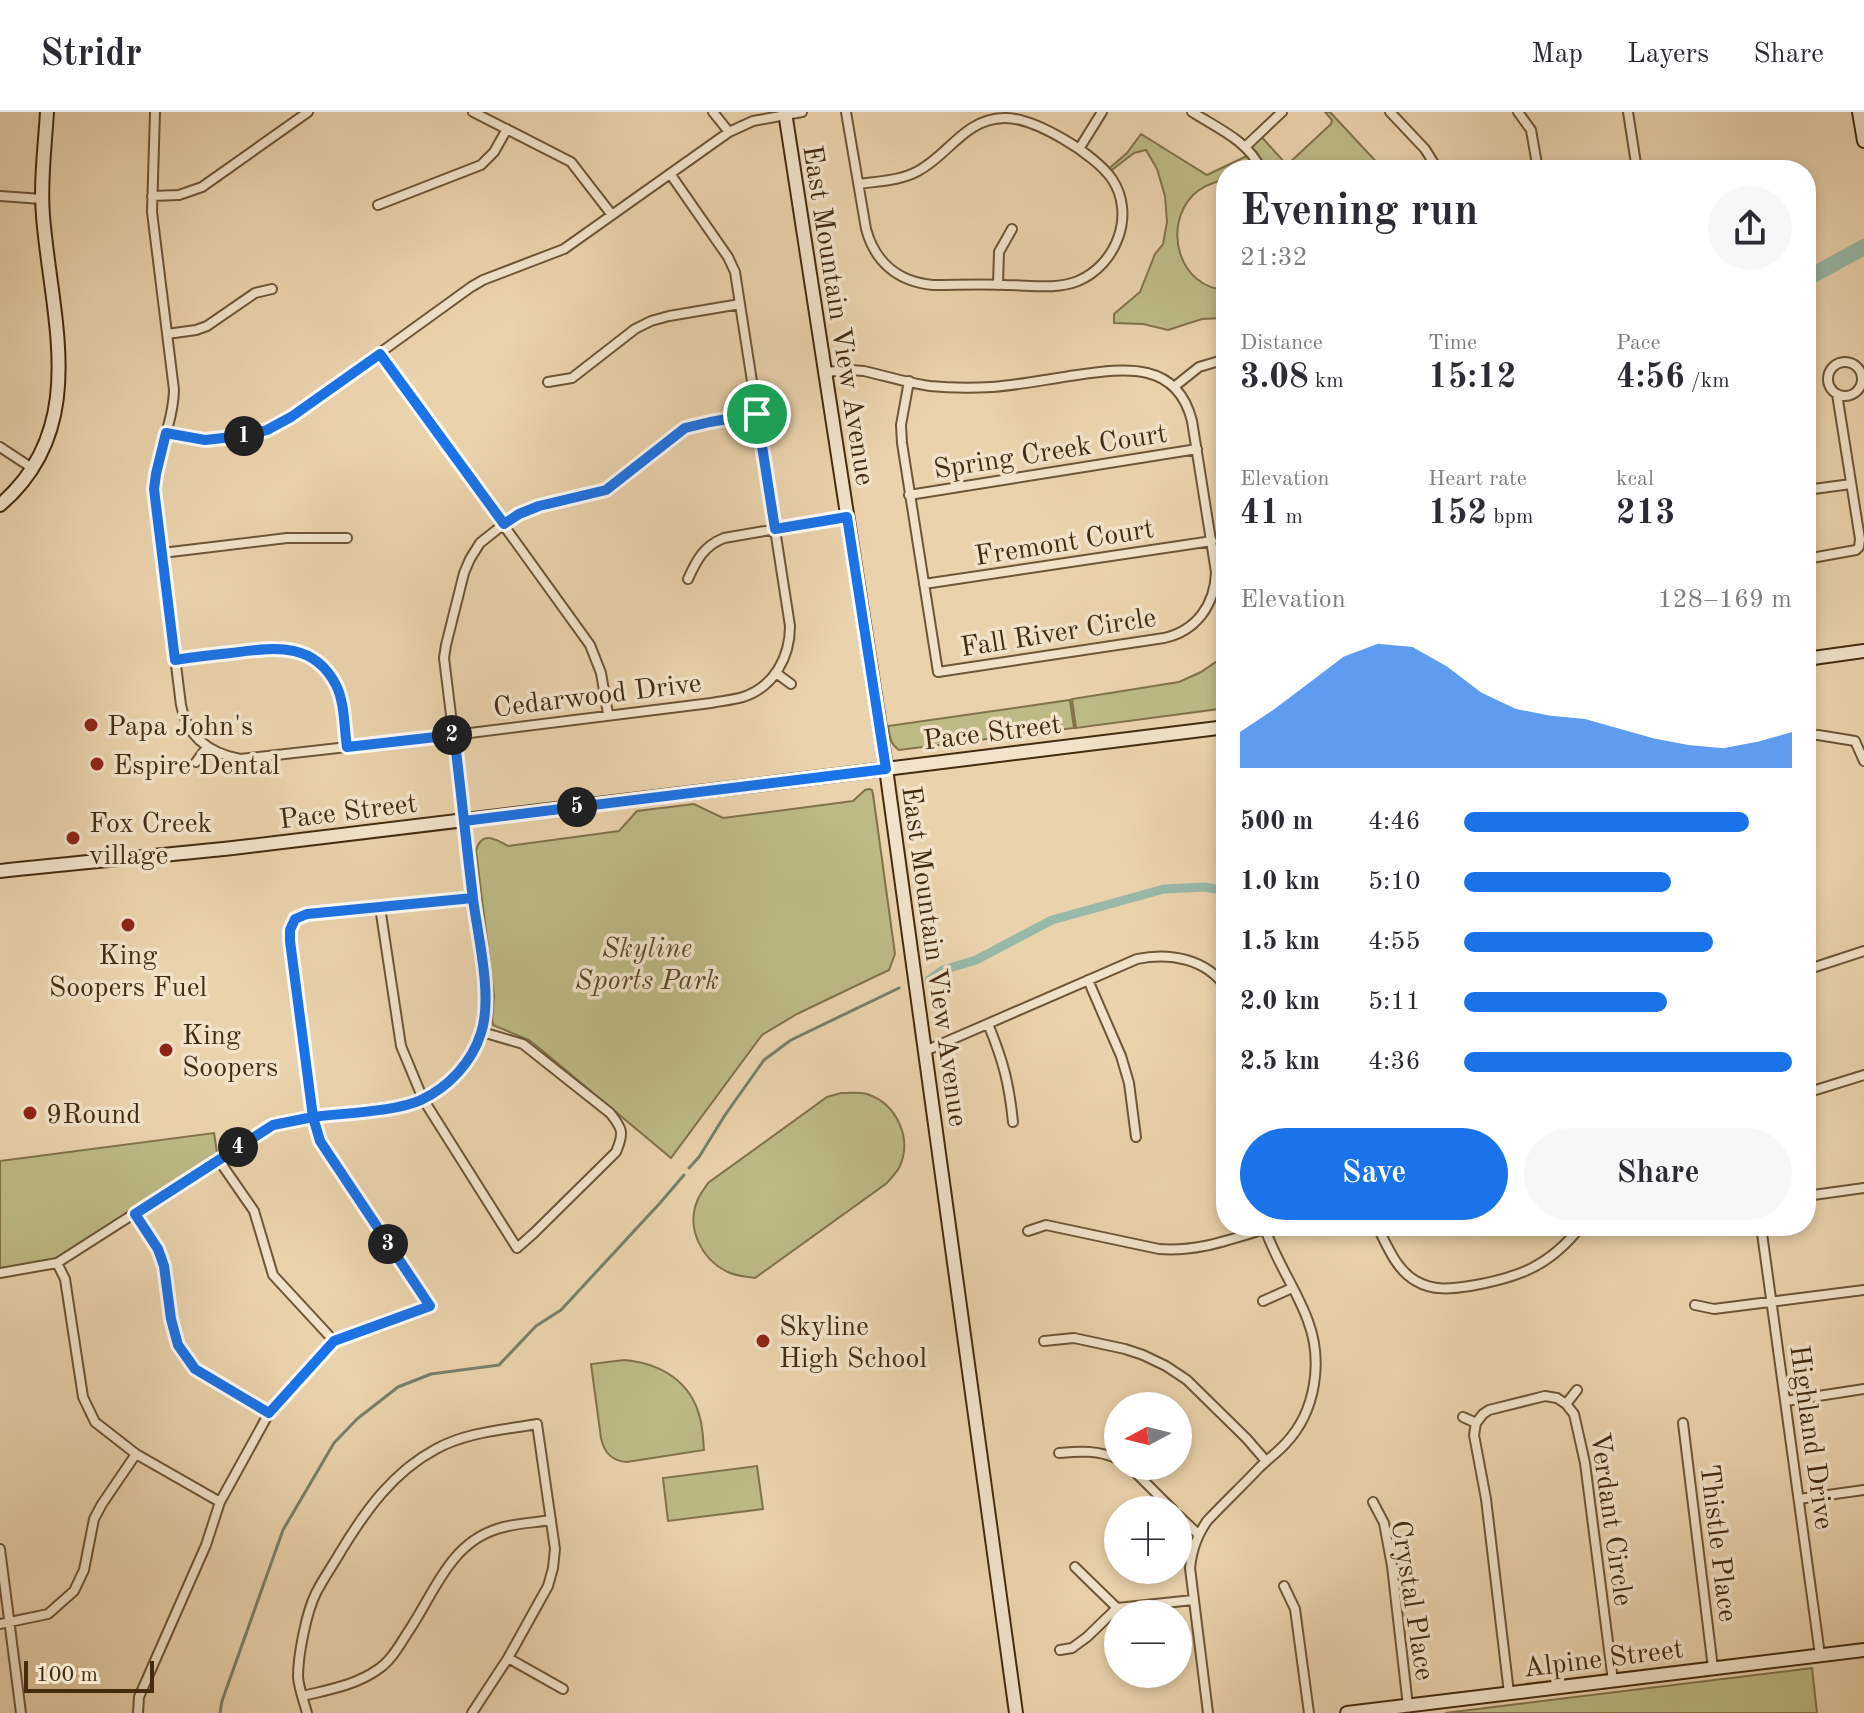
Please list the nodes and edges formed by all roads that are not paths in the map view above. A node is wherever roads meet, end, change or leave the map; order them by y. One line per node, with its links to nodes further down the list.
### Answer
1 (47, 112): 29 (street)
2 (155, 112): 28 (street)
3 (308, 112): 28 (street)
4 (473, 112): 16 (street)
5 (713, 112): 17 (street)
6 (802, 112): 15 (street)
7 (846, 112): 26 (street)
8 (1102, 112): 20 (street)
9 (1192, 112): 19 (street)
10 (1282, 112): 19 (street)
11 (1390, 112): 22 (street)
12 (1518, 112): 23 (street)
13 (1628, 112): 24 (street)
14 (1859, 112): 18 (street)
15 (785, 113): 17 (street); 39 (street, East Mountain View Avenue)
16 (507, 129): 30 (street); 31 (street)
17 (729, 132): 25 (street)
18 (1864, 141)
19 (1246, 146): 21 (street)
20 (1079, 149): 26 (street); 33 (street)
21 (1256, 160)
22 (1432, 160)
23 (1536, 160)
24 (1635, 160)
25 (671, 175): 31 (street); 35 (street)
26 (859, 184): 33 (street)
27 (0, 196): 29 (street)
28 (152, 196): 36 (street)
29 (42, 199): 49 (street)
30 (378, 205)
31 (612, 215): 37 (street)
32 (1012, 229): 33 (street)
33 (998, 285)
34 (272, 289): 36 (street)
35 (740, 304): 42 (street); 45 (street)
36 (167, 334): 46 (street)
37 (380, 354): 46 (street); 55 (street)
38 (1216, 362): 43 (street)
39 (825, 372): 41 (street); 54 (street, East Mountain View Avenue)
40 (1863, 376): 44 (street); 44 (street)
41 (909, 381): 43 (street); 52 (street, Fall River Circle)
42 (548, 382)
43 (1174, 387): 48 (street, Fall River Circle)
44 (1837, 394): 50 (street)
45 (757, 414): 55 (street); 56 (street)
46 (166, 433): 59 (street)
47 (0, 447): 49 (street)
48 (1197, 449): 52 (street, Spring Creek Court); 58 (street, Fall River Circle)
49 (32, 468): 53 (street)
50 (1851, 484): 51 (street); 60 (street)
51 (1816, 489)
52 (909, 495): 62 (street, Fall River Circle)
53 (0, 505)
54 (847, 517): 56 (street); 76 (street, East Mountain View Avenue)
55 (504, 524): 68 (street); 70 (street)
56 (775, 529): 61 (street); 66 (street)
57 (347, 538): 59 (street)
58 (1212, 541): 62 (street, Fremont Court); 62 (street, Fall River Circle)
59 (162, 553): 65 (street)
60 (1816, 557)
61 (688, 579)
62 (924, 584)
63 (1864, 651): 64 (street)
64 (1816, 658)
65 (175, 660): 72 (street); 73 (street)
66 (776, 673): 67 (street); 68 (street, Cedarwood Drive)
67 (791, 684)
68 (608, 714): 70 (street, Cedarwood Drive)
69 (1216, 728): 76 (street, Pace Street)
70 (454, 735): 73 (street, Cedarwood Drive); 77 (street)
71 (1816, 735): 74 (street)
72 (207, 747): 73 (street, Cedarwood Drive); 75 (street)
73 (347, 747)
74 (1864, 761)
75 (196, 762)
76 (886, 769): 77 (street, Pace Street); 87 (street, East Mountain View Avenue)
77 (464, 821): 78 (street, Pace Street); 79 (street)
78 (0, 871)
79 (473, 898): 80 (street); 86 (street)
80 (380, 907): 90 (street); 91 (street)
81 (1864, 951): 82 (street)
82 (1816, 967)
83 (1216, 973): 84 (street)
84 (1088, 980): 85 (street); 93 (street)
85 (988, 1024): 87 (street); 92 (street)
86 (482, 1032): 90 (street); 90 (street)
87 (925, 1051): 155 (street, East Mountain View Avenue)
88 (1864, 1075): 89 (street)
89 (1816, 1090)
90 (423, 1099): 91 (street)
91 (313, 1117): 94 (street); 111 (street)
92 (1013, 1122)
93 (1136, 1137)
94 (218, 1159): 97 (street); 111 (street)
95 (1864, 1188): 96 (street)
96 (1816, 1195)
97 (135, 1214): 104 (street); 117 (street)
98 (1028, 1231): 99 (street)
99 (1239, 1236)
100 (1267, 1236): 106 (street)
101 (1382, 1236): 102 (street)
102 (1572, 1236)
103 (1762, 1236): 109 (street, Highland Drive)
104 (57, 1263): 105 (street); 123 (street)
105 (0, 1273)
106 (1292, 1288): 108 (street); 124 (street)
107 (1864, 1290): 109 (street)
108 (1263, 1301)
109 (1772, 1302): 110 (street); 115 (street, Highland Drive)
110 (1695, 1305)
111 (334, 1341): 117 (street)
112 (1044, 1341): 124 (street)
113 (1864, 1389): 115 (street)
114 (1577, 1390): 116 (street)
115 (1786, 1401): 128 (street, Highland Drive)
116 (1566, 1404): 119 (street, Verdant Circle); 146 (street, Verdant Circle)
117 (269, 1413): 129 (street)
118 (1463, 1417): 119 (street)
119 (1476, 1423): 148 (street)
120 (1683, 1423): 145 (street, Thistle Place)
121 (1059, 1453): 122 (street)
122 (1104, 1453)
123 (136, 1454): 129 (street); 140 (street)
124 (1266, 1461): 133 (street)
125 (1143, 1480): 127 (street)
126 (1864, 1490): 128 (street)
127 (1159, 1496)
128 (1799, 1499): 143 (street, Highland Drive)
129 (220, 1502): 152 (street)
130 (1373, 1502): 150 (street, Crystal Place)
131 (551, 1520): 144 (street); 149 (street); 149 (street)
132 (1192, 1528): 133 (street)
133 (1198, 1534): 138 (street)
134 (0, 1549): 140 (street)
135 (1075, 1567): 137 (street)
136 (1284, 1586): 157 (street)
137 (1109, 1600)
138 (1193, 1600): 156 (street)
139 (1104, 1621): 141 (street)
140 (5, 1624): 151 (street)
141 (1060, 1650)
142 (1864, 1650): 143 (street, Alpine Street)
143 (1820, 1655): 145 (street, Alpine Street)
144 (508, 1658): 147 (street); 154 (street)
145 (1713, 1668): 146 (street, Alpine Street)
146 (1613, 1681): 148 (street, Alpine Street)
147 (563, 1689)
148 (1509, 1693): 150 (street, Alpine Street)
149 (303, 1696): 153 (street)
150 (1408, 1706): 158 (street, Alpine Street)
151 (21, 1713)
152 (138, 1713)
153 (307, 1713)
154 (472, 1713)
155 (1016, 1713)
156 (1208, 1713)
157 (1309, 1713)
158 (1347, 1713)

